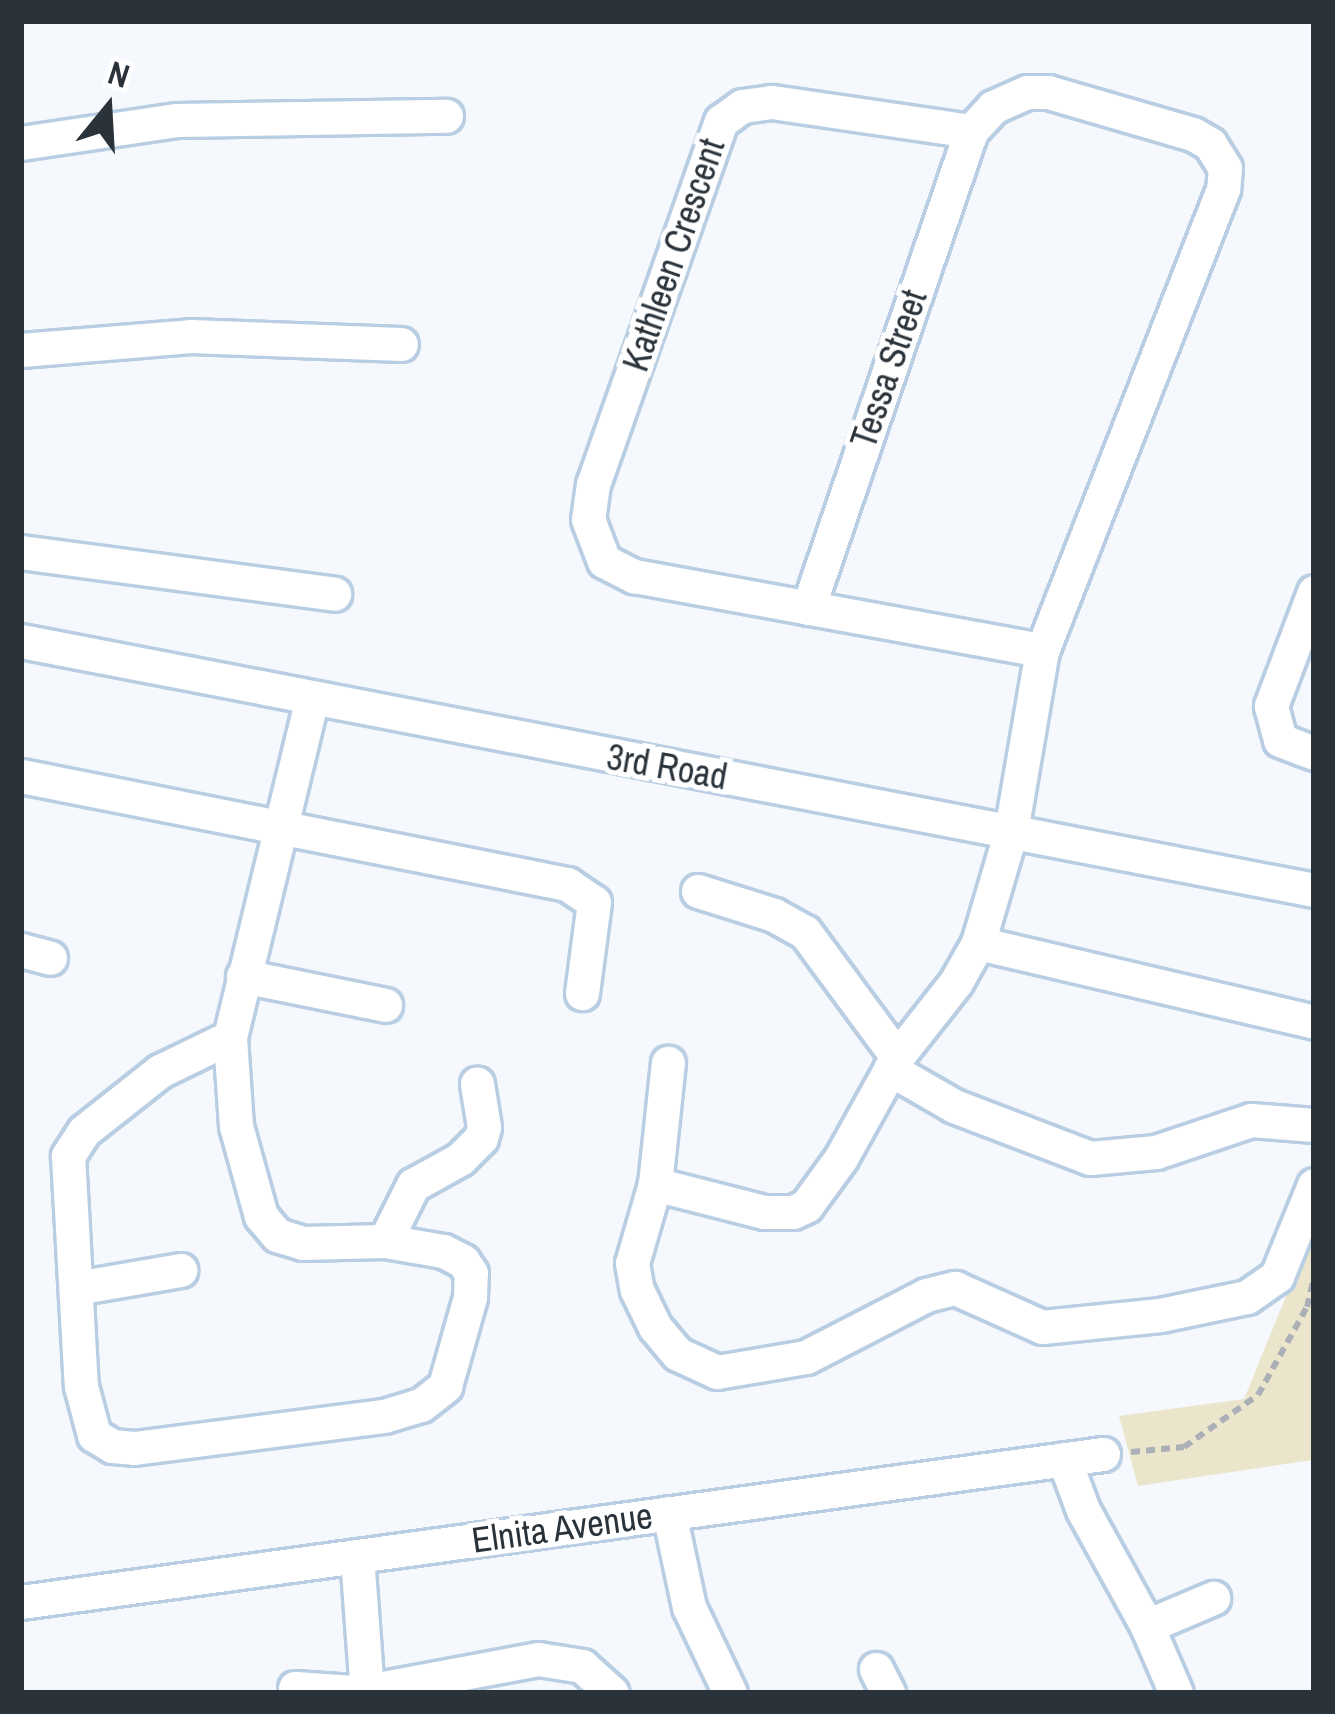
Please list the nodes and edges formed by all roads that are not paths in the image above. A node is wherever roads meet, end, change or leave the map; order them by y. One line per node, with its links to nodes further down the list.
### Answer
1 (446, 116): 3 (street)
2 (971, 130): 9 (street, Tessa Street); 9 (street, Kathleen Crescent); 11 (street)
3 (21, 143)
4 (401, 344): 5 (street)
5 (21, 350)
6 (21, 552): 8 (street)
7 (1314, 592): 13 (street)
8 (334, 594)
9 (808, 608): 11 (street, Kathleen Crescent)
10 (21, 641): 12 (street, 3rd Road)
11 (1042, 650): 16 (street)
12 (311, 701): 15 (street); 16 (street, 3rd Road)
13 (1314, 753)
14 (21, 776): 15 (street)
15 (280, 826): 20 (street); 21 (street)
16 (1011, 831): 18 (street, 3rd Road); 19 (street)
17 (698, 890): 26 (street)
18 (1314, 890)
19 (978, 943): 23 (street); 26 (street)
20 (243, 976): 22 (street); 24 (street)
21 (582, 993)
22 (385, 1005)
23 (1314, 1022)
24 (230, 1037): 31 (street); 33 (street)
25 (668, 1063): 29 (street)
26 (894, 1063): 28 (street); 29 (street)
27 (477, 1084): 31 (street)
28 (1314, 1125)
29 (655, 1184): 30 (street)
30 (1314, 1185)
31 (385, 1241): 33 (street)
32 (180, 1270): 33 (street)
33 (76, 1288)
34 (1103, 1454): 35 (street, Elnita Avenue)
35 (1064, 1459): 36 (street, Elnita Avenue); 40 (street)
36 (669, 1513): 37 (street, Elnita Avenue); 44 (street)
37 (357, 1556): 39 (street, Elnita Avenue); 42 (street)
38 (1213, 1598): 40 (street)
39 (21, 1602)
40 (1147, 1626): 45 (street)
41 (295, 1688): 42 (street)
42 (368, 1692): 43 (street)
43 (612, 1693)
44 (730, 1693)
45 (1176, 1693)

